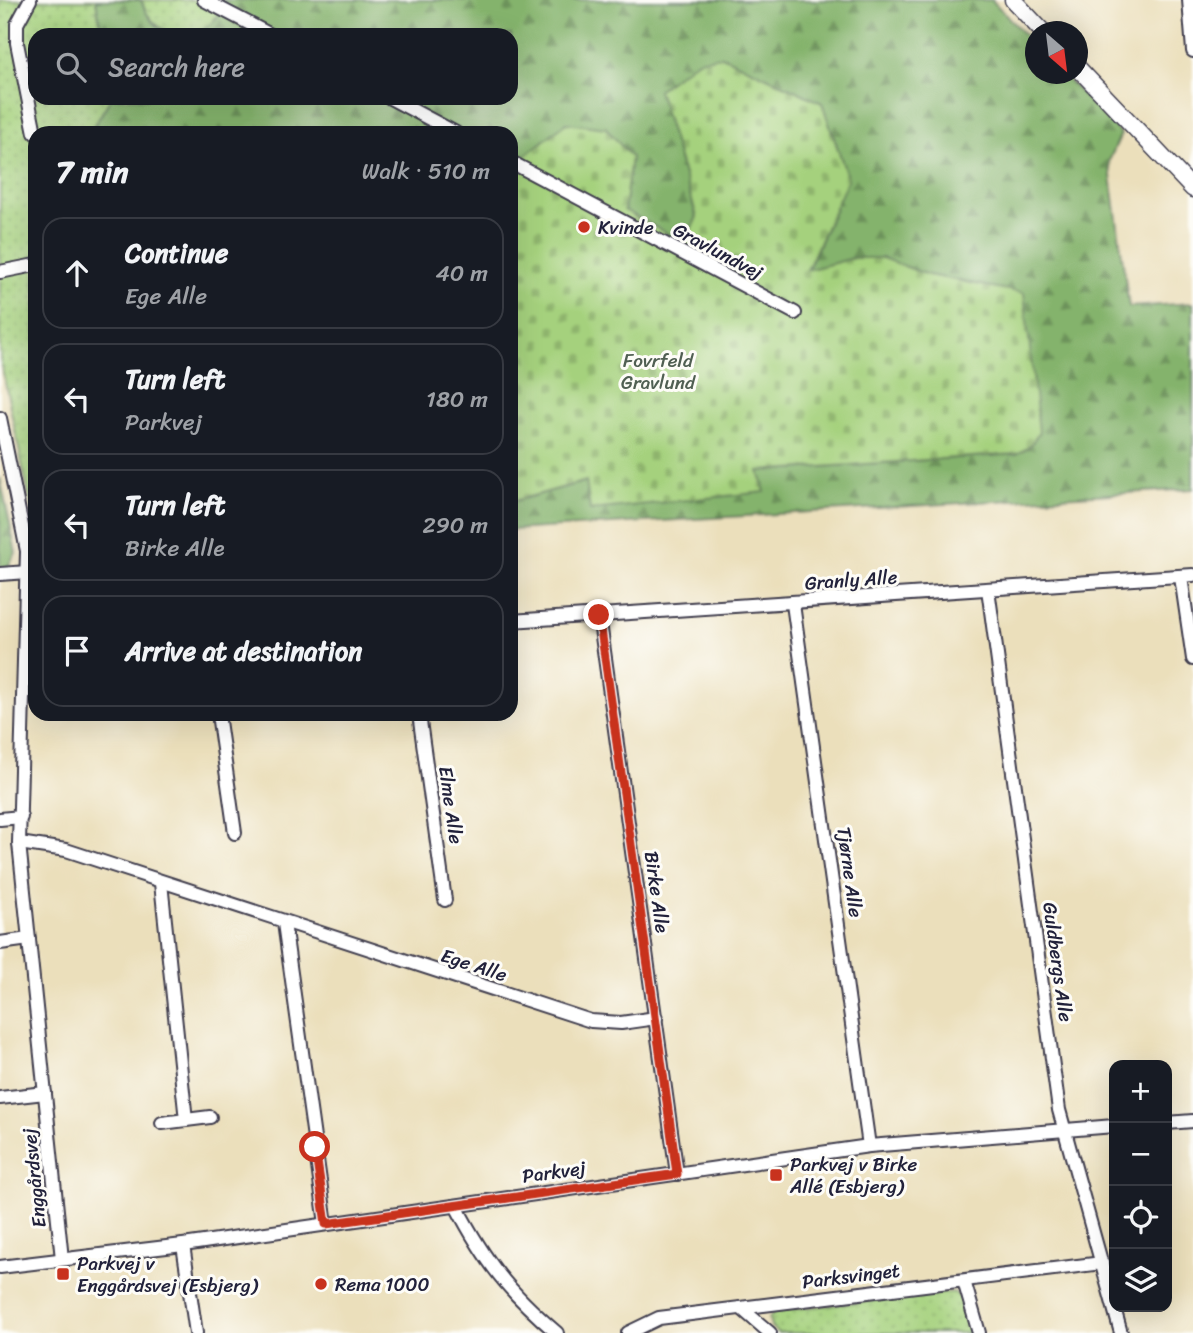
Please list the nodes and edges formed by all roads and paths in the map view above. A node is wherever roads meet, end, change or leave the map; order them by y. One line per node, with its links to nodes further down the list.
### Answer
1 (30, 0): 9 (street)
2 (204, 0): 6 (street)
3 (1013, 0): 5 (main road)
4 (1189, 0): 7 (street)
5 (1033, 21)
6 (258, 28)
7 (1193, 51)
8 (1088, 79): 15 (main road)
9 (28, 95)
10 (30, 105): 12 (street)
11 (403, 105): 13 (street)
12 (35, 126)
13 (443, 126)
14 (518, 166): 18 (street, Gravlundvej)
15 (1193, 188)
16 (28, 266): 17 (street)
17 (0, 272)
18 (795, 313)
19 (0, 418): 20 (street, Enggårdsvej)
20 (28, 572): 21 (street)
21 (0, 574)
22 (1187, 576): 23 (street, Granly Alle); 27 (street)
23 (988, 589): 24 (street, Granly Alle); 49 (street, Guldbergs Alle)
24 (793, 604): 25 (street, Granly Alle); 50 (street, Tjørne Alle)
25 (599, 615): 26 (street, Granly Alle); 40 (street, Birke Alle)
26 (518, 621)
27 (1193, 659)
28 (28, 674): 31 (street, Enggårdsvej)
29 (219, 721): 33 (street)
30 (420, 721): 36 (street, Elme Alle)
31 (21, 817): 32 (street); 34 (street, Enggårdsvej)
32 (0, 819)
33 (235, 833)
34 (19, 843): 35 (street, Ege Alle); 38 (street, Enggårdsvej)
35 (162, 883): 37 (street, Ege Alle); 44 (street)
36 (444, 900)
37 (284, 923): 40 (street, Ege Alle); 53 (street)
38 (29, 939): 39 (street); 41 (street, Enggårdsvej)
39 (0, 943)
40 (656, 1018): 51 (street, Birke Alle)
41 (45, 1093): 42 (street); 55 (street, Enggårdsvej)
42 (0, 1098)
43 (210, 1117): 44 (street)
44 (186, 1120): 47 (street)
45 (1193, 1121): 46 (street)
46 (1172, 1123)
47 (162, 1124)
48 (1109, 1126): 49 (street, Parkvej)
49 (1064, 1129): 50 (street, Parkvej); 56 (street, Guldbergs Alle)
50 (869, 1146): 51 (street, Parkvej)
51 (677, 1174): 52 (street, Parkvej)
52 (456, 1206): 53 (street, Parkvej); 61 (street)
53 (326, 1224): 54 (street, Parkvej)
54 (183, 1245): 55 (street, Parkvej); 60 (street)
55 (62, 1259): 57 (street, Parkvej)
56 (1102, 1263): 58 (street, Parksvinget); 65 (street, Guldbergs Alle)
57 (0, 1268)
58 (964, 1282): 59 (street, Parksvinget); 64 (street)
59 (741, 1308): 62 (street, Parksvinget); 63 (street)
60 (196, 1333)
61 (557, 1333)
62 (628, 1333)
63 (770, 1333)
64 (978, 1333)
65 (1121, 1333)

